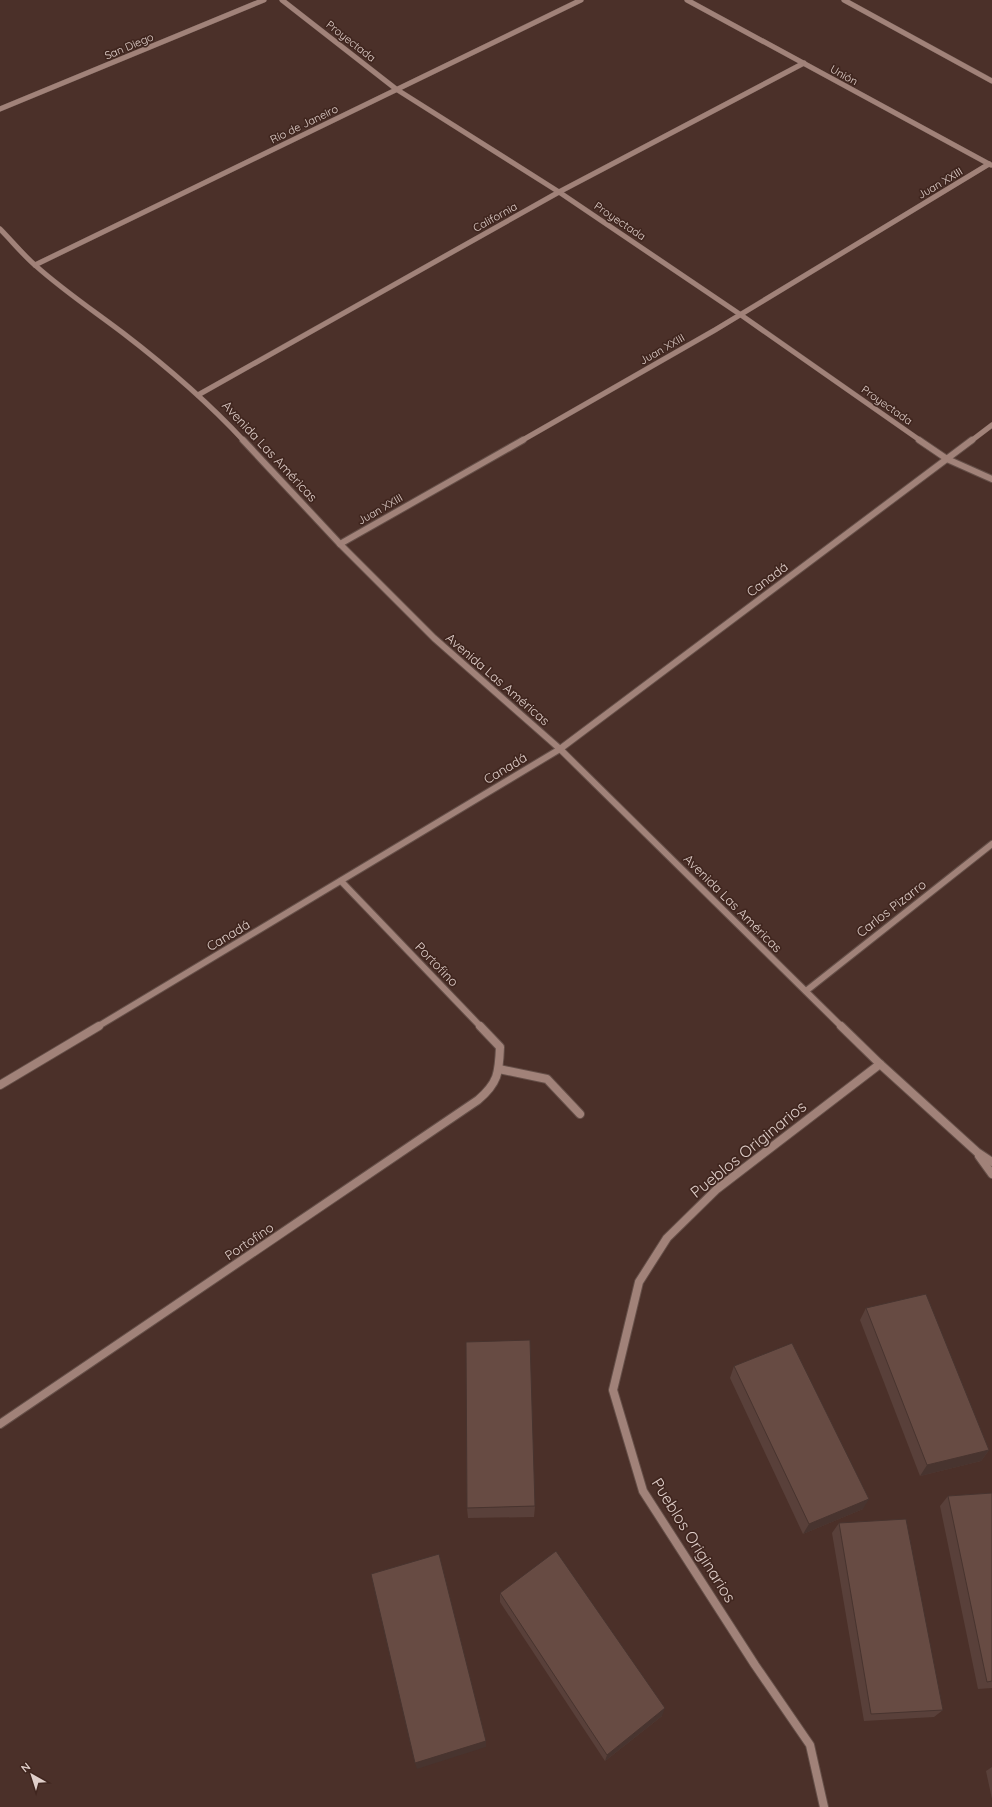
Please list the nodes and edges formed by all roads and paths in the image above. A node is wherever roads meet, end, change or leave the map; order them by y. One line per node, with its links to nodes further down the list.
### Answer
1 (264, 0): 9 (street, San Diego)
2 (282, 0): 8 (street, Proyectada)
3 (581, 0): 8 (street, Río de Janeiro)
4 (687, 0): 6 (street, Unión)
5 (844, 0): 7 (street)
6 (804, 63): 10 (street, Unión); 11 (street, California)
7 (992, 81)
8 (396, 89): 11 (street, Proyectada); 13 (street, Río de Janeiro)
9 (0, 109)
10 (990, 165): 14 (street, Juan XXIII)
11 (559, 192): 14 (street, Proyectada); 15 (street, California)
12 (0, 229): 13 (street, Avenida Las Américas)
13 (35, 265): 15 (street, Avenida Las Américas)
14 (741, 315): 17 (street, Proyectada); 19 (street, Juan XXIII)
15 (198, 395): 19 (street, Avenida Las Américas)
16 (992, 425): 17 (street, Canadá)
17 (947, 459): 18 (street, Proyectada); 20 (street, Canadá)
18 (992, 479)
19 (340, 544): 20 (street, Avenida Las Américas)
20 (560, 749): 22 (street, Canadá); 23 (street, Avenida Las Américas)
21 (992, 844): 23 (street, Carlos Pizarro)
22 (341, 881): 25 (street, Portofino); 26 (street, Canadá)
23 (806, 991): 24 (street, Avenida Las Américas)
24 (880, 1064): 28 (street, Avenida Las Américas); 32 (street, Pueblos Originarios)
25 (499, 1069): 27 (street); 31 (street, Portofino)
26 (0, 1085)
27 (580, 1114)
28 (977, 1152): 29 (street, Avenida Las Américas); 30 (street, Avenida Las Américas)
29 (992, 1162)
30 (992, 1174)
31 (0, 1424)
32 (824, 1807)

